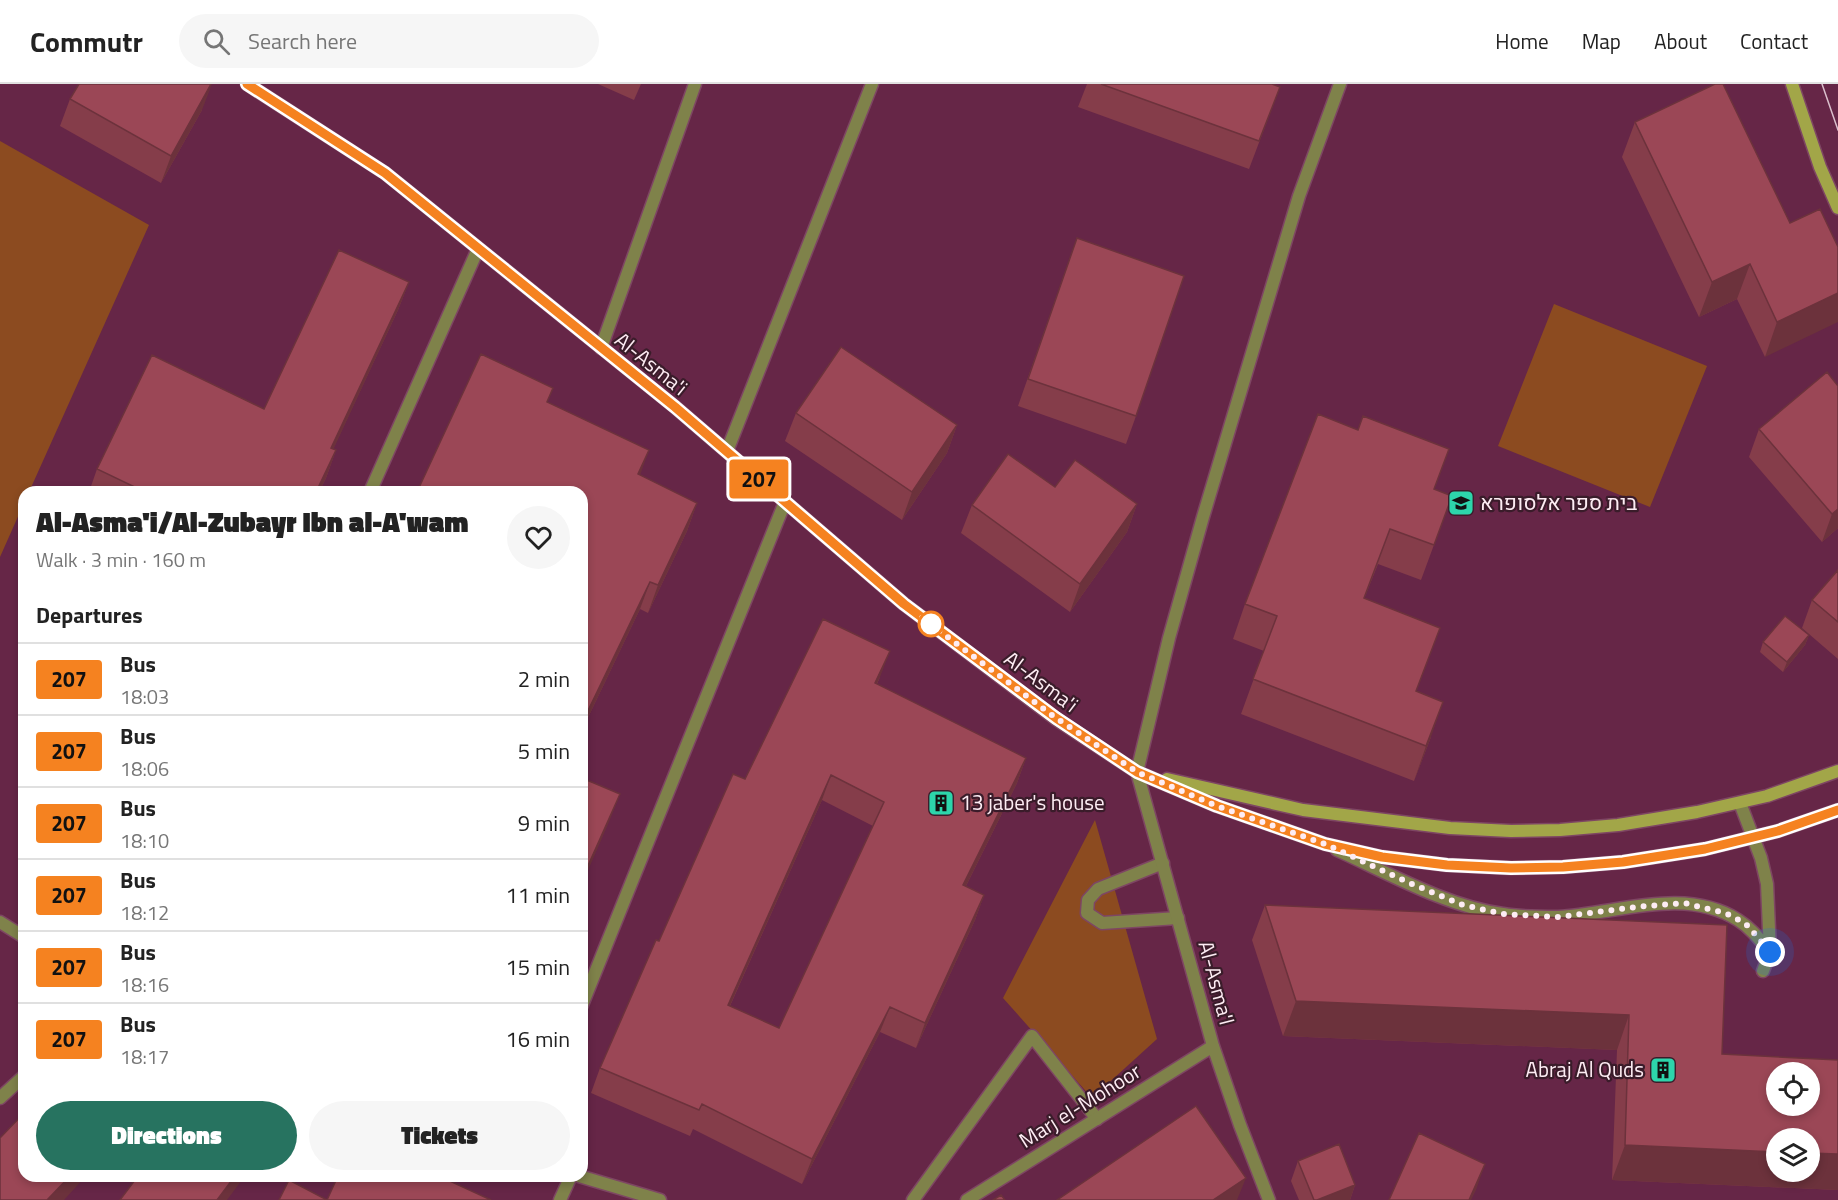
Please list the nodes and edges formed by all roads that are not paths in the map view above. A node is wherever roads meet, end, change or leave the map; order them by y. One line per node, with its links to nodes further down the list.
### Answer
1 (247, 84): 7 (street, Al-Asma'i)
2 (695, 84): 8 (street)
3 (872, 84): 9 (street)
4 (1340, 84): 13 (street)
5 (1792, 84): 6 (street)
6 (1838, 208)
7 (478, 249): 8 (street, Al-Asma'i); 10 (street)
8 (601, 348): 9 (street, Al-Asma'i)
9 (727, 451): 11 (street, Al-Asma'i)
10 (373, 486)
11 (786, 502): 13 (street, Al-Asma'i); 24 (street)
12 (1838, 771): 14 (street)
13 (1137, 772): 14 (street); 17 (street); 18 (street, Al-Asma'l)
14 (1740, 803): 16 (street)
15 (1838, 810): 16 (street)
16 (1754, 837): 17 (street); 22 (street)
17 (1325, 844): 22 (street)
18 (1163, 863): 19 (street, Al-Asma'l); 19 (street)
19 (1178, 918): 25 (street, Al-Asma'l)
20 (0, 922): 21 (street)
21 (18, 933)
22 (1770, 952): 23 (street)
23 (1763, 971)
24 (588, 990)
25 (1213, 1046): 28 (street, Marj el-Mohoor); 35 (street, Al-Asma'l)
26 (18, 1082): 27 (street)
27 (0, 1098)
28 (1097, 1119): 33 (street); 34 (street, Marj el-Mohoor)
29 (588, 1179): 32 (street)
30 (568, 1182): 31 (street)
31 (560, 1200)
32 (660, 1200)
33 (913, 1200)
34 (967, 1200)
35 (1269, 1200)

